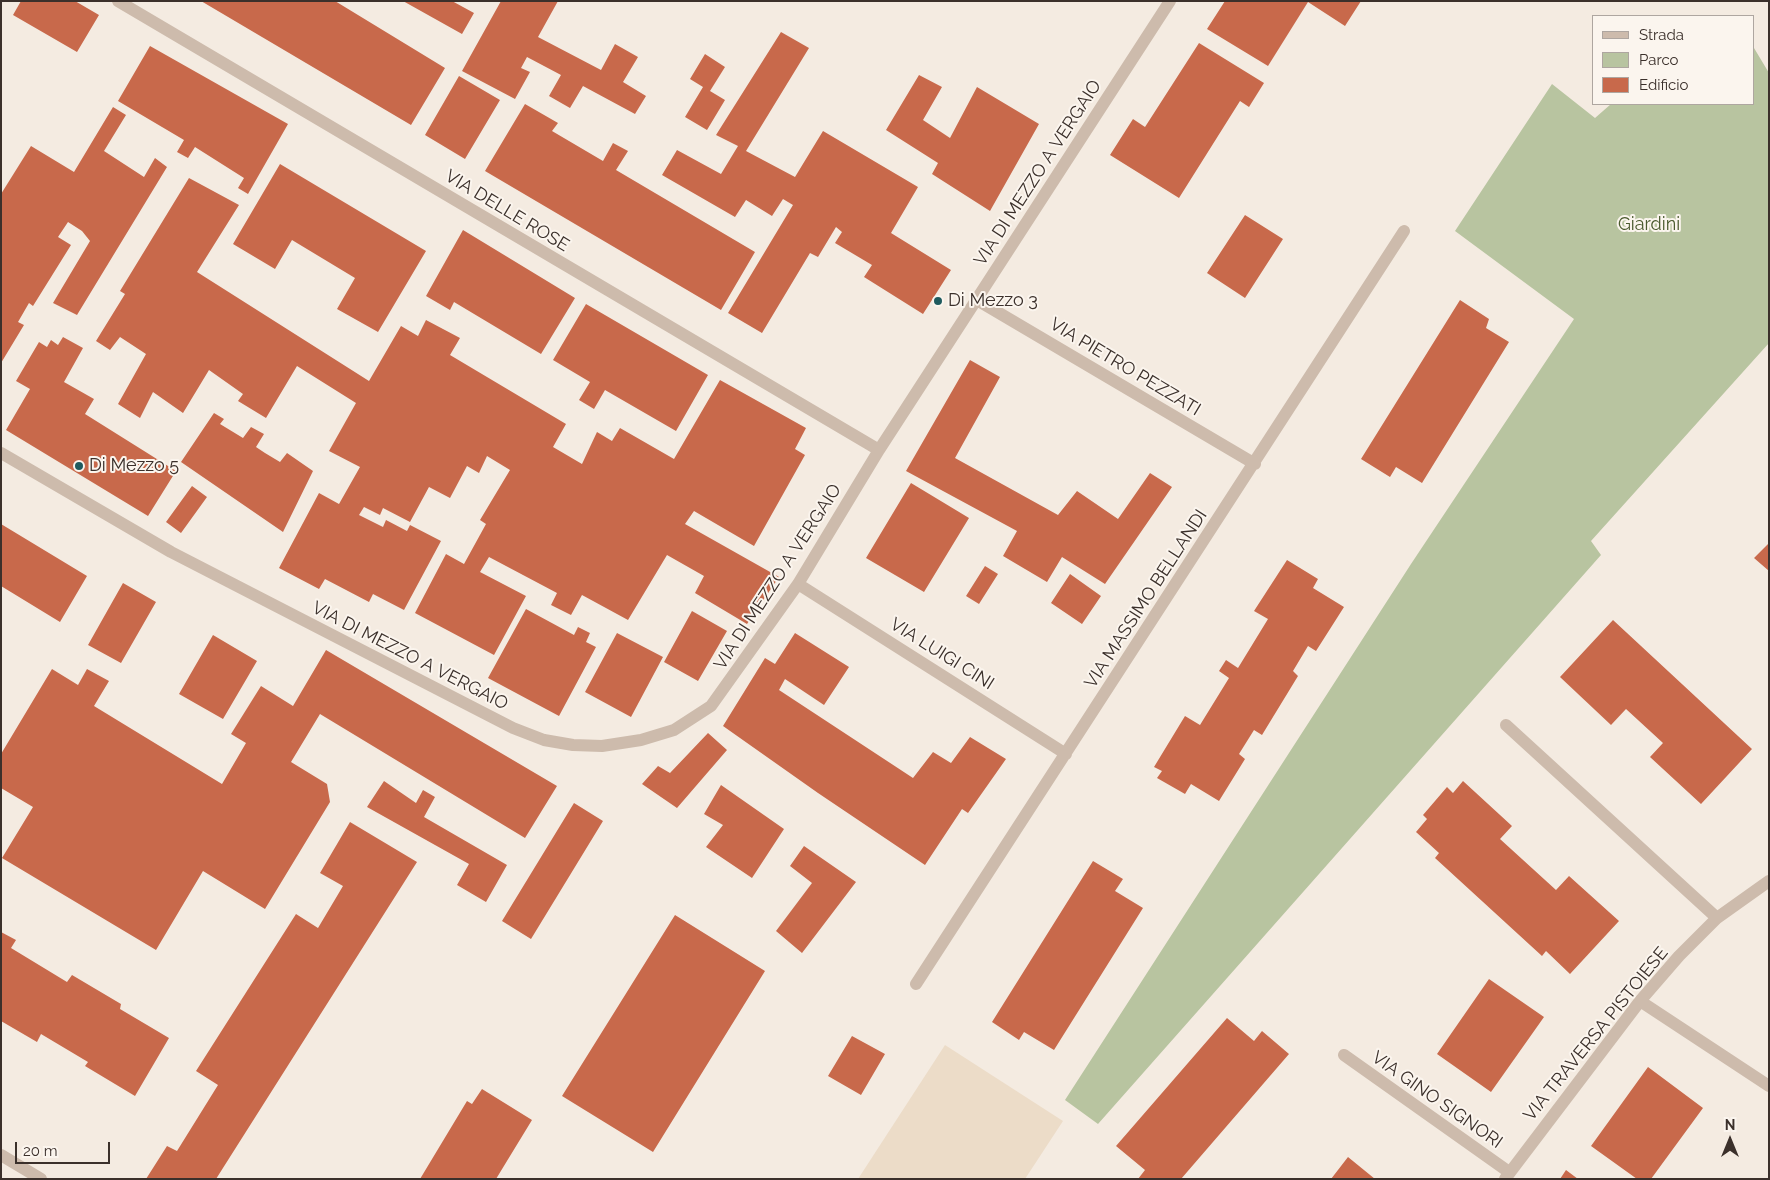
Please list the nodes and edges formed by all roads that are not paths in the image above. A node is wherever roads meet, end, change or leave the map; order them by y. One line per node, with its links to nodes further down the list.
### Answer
1 (118, 1): 5 (street, VIA DELLE ROSE)
2 (1170, 1): 4 (street, VIA DI MEZZO A VERGAIO)
3 (1404, 231): 7 (street, VIA MASSIMO BELLANDI)
4 (977, 300): 5 (street, VIA DI MEZZO A VERGAIO); 7 (street, VIA PIETRO PEZZATI)
5 (879, 450): 8 (street, VIA DI MEZZO A VERGAIO)
6 (1, 453): 8 (street, VIA DI MEZZO A VERGAIO)
7 (1255, 464): 10 (street, VIA MASSIMO BELLANDI)
8 (798, 584): 10 (street, VIA LUIGI CINI)
9 (1506, 725): 12 (street)
10 (1066, 754): 13 (street, VIA MASSIMO BELLANDI)
11 (1769, 881): 12 (street, VIA TRAVERSA PISTOIESE)
12 (1718, 918): 14 (street, VIA TRAVERSA PISTOIESE)
13 (916, 984)
14 (1640, 1001): 16 (street); 18 (street, VIA TRAVERSA PISTOIESE)
15 (1344, 1055): 18 (street, VIA GINO SIGNORI)
16 (1769, 1086)
17 (1, 1155): 19 (street)
18 (1507, 1176)
19 (42, 1179)

